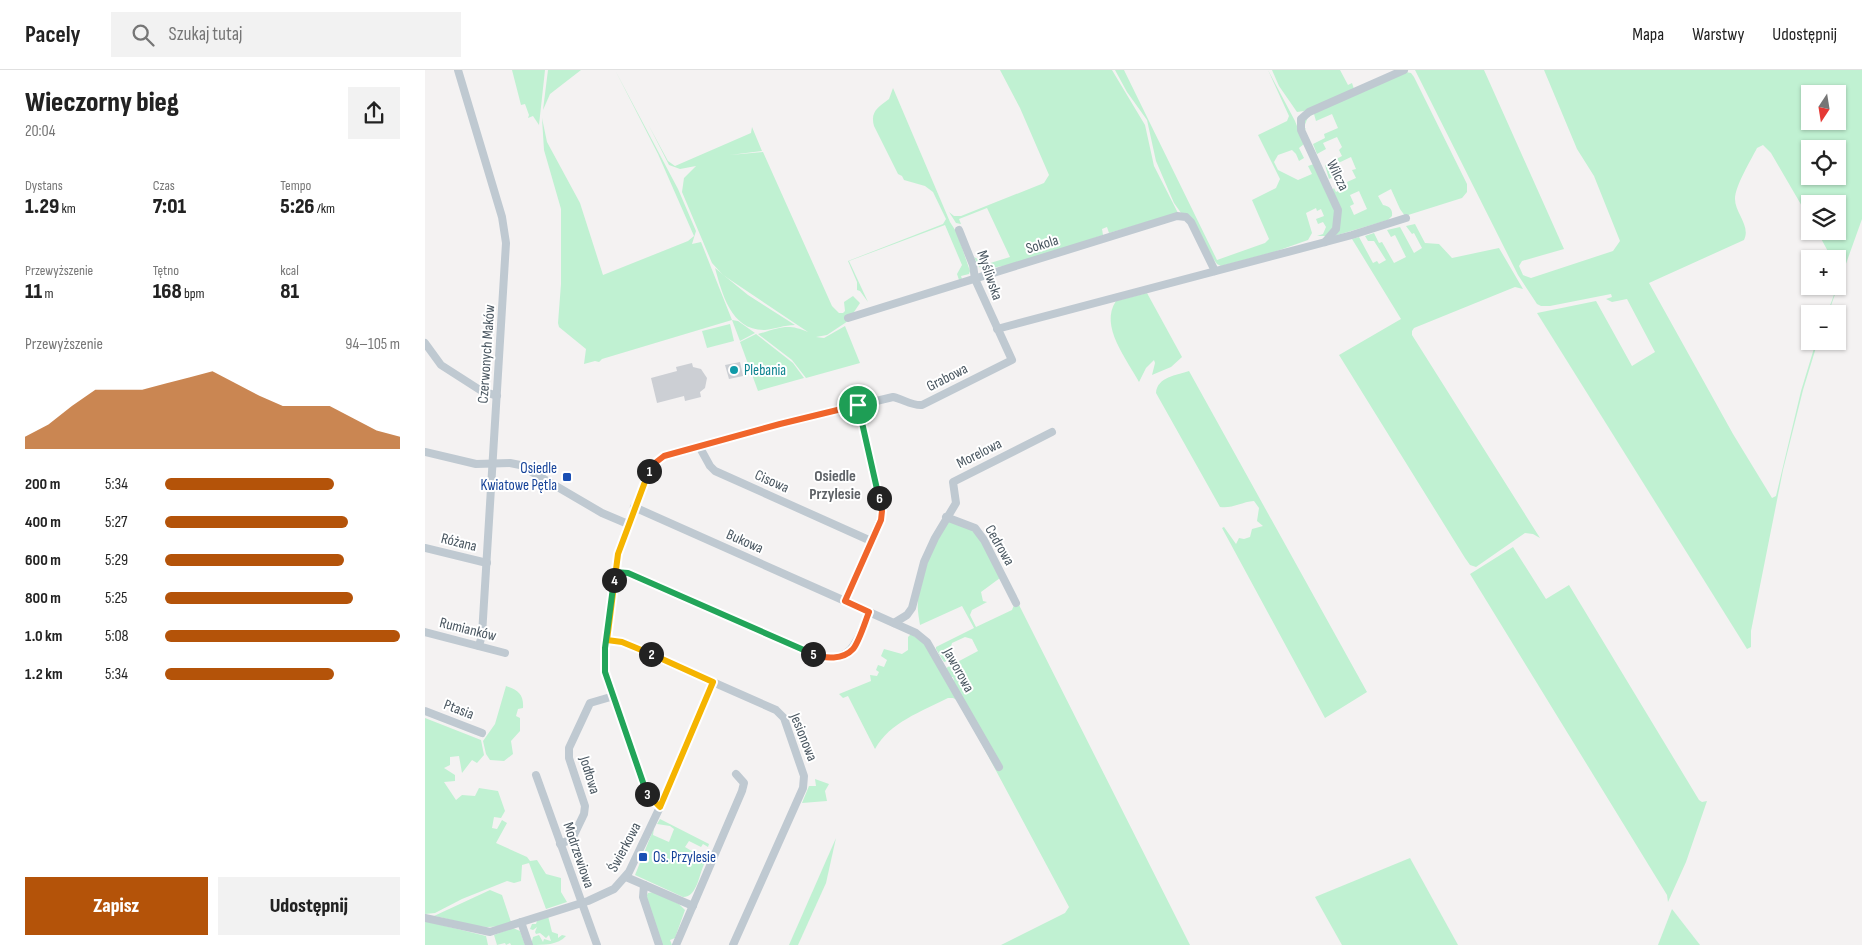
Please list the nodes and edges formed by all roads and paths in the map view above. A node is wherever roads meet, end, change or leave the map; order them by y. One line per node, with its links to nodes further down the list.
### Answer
1 (458, 70): 12 (street, Czerwonych Maków)
2 (1404, 70): 5 (street, Wilcza)
3 (1406, 218): 5 (street)
4 (959, 230): 7 (street, Myśliwska)
5 (1325, 242): 6 (street)
6 (1216, 270): 7 (street, Sokola); 9 (street)
7 (975, 279): 8 (street, Sokola); 9 (street, Myśliwska)
8 (848, 318)
9 (997, 329): 11 (street, Myśliwska)
10 (425, 343): 12 (street)
11 (1012, 360): 13 (street, Grabowa)
12 (497, 396): 17 (street, Czerwonych Maków)
13 (858, 405): 15 (street); 21 (street)
14 (1053, 432): 19 (street, Morelowa)
15 (699, 446): 18 (street); 21 (street, Cisowa)
16 (425, 452): 17 (street)
17 (492, 464): 20 (street); 23 (street, Czerwonych Maków)
18 (634, 507): 20 (street); 25 (street, Bukowa)
19 (946, 517): 26 (street, Cedrowa); 28 (street)
20 (628, 524): 24 (street)
21 (871, 541): 25 (street)
22 (425, 548): 23 (street, Różana)
23 (487, 563): 31 (street, Czerwonych Maków)
24 (615, 572): 27 (street); 30 (street)
25 (845, 601): 27 (street, Bukowa)
26 (1016, 603)
27 (869, 612): 28 (street, Jaworowa)
28 (894, 623): 37 (street, Jaworowa)
29 (425, 632): 31 (street, Rumianków)
30 (607, 640): 33 (street, Jesionowa); 34 (street)
31 (479, 646): 32 (street, Rumianków)
32 (505, 653)
33 (713, 682): 40 (street, Świerkowa); 52 (street, Jesionowa)
34 (614, 696): 40 (street); 41 (street, Jodłowa)
35 (425, 711): 36 (street, Ptasia)
36 (482, 733)
37 (999, 767)
38 (536, 774): 41 (street, Modrzewiowa)
39 (736, 774): 45 (street)
40 (660, 807): 42 (street, Świerkowa)
41 (560, 844): 44 (street, Modrzewiowa)
42 (626, 877): 43 (street); 44 (street, Świerkowa)
43 (644, 885): 45 (street); 50 (street)
44 (581, 902): 47 (street, Świerkowa); 49 (street, Modrzewiowa)
45 (693, 906): 51 (street)
46 (425, 918): 47 (street, Świerkowa)
47 (521, 922): 48 (street)
48 (529, 945)
49 (597, 945)
50 (659, 945)
51 (676, 945)
52 (733, 945)

